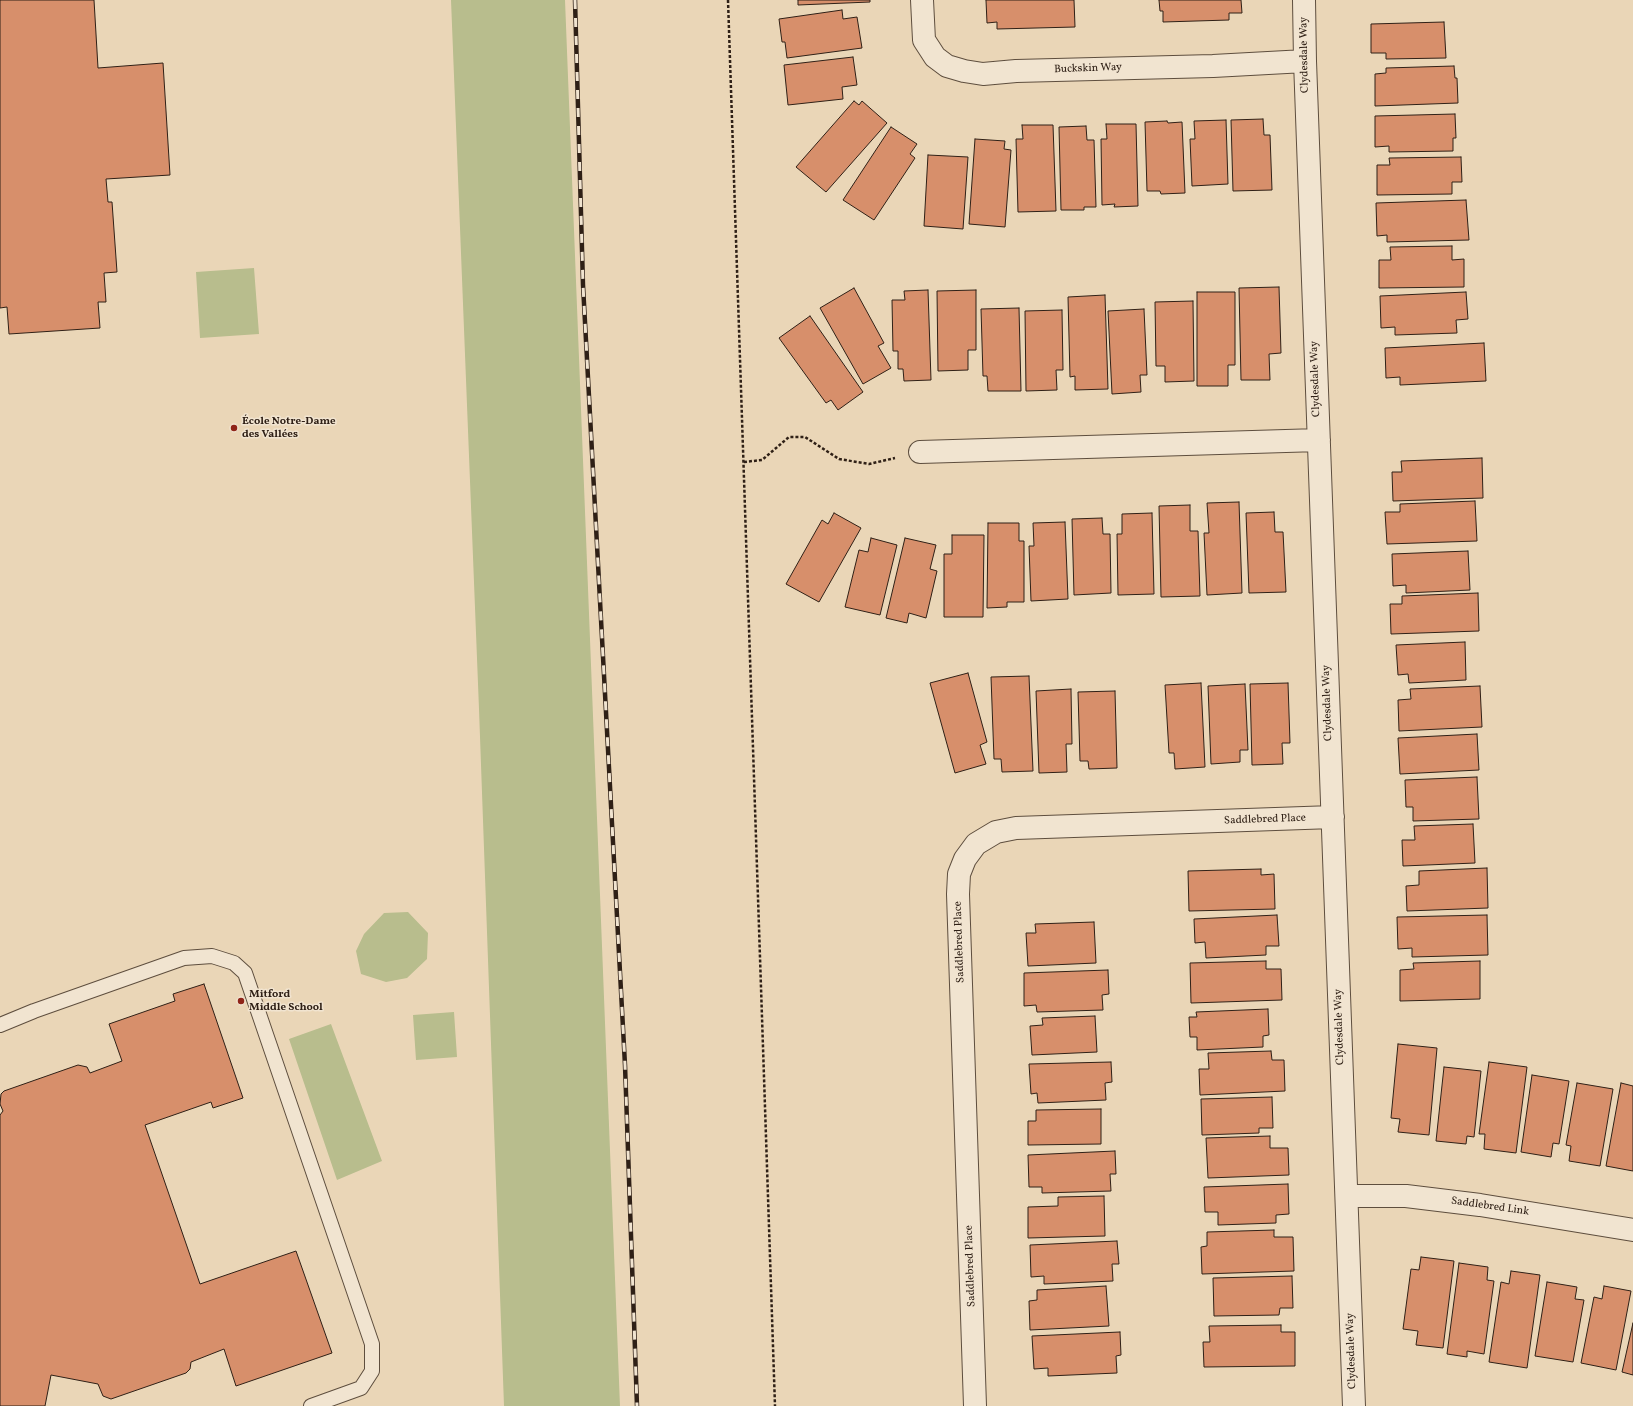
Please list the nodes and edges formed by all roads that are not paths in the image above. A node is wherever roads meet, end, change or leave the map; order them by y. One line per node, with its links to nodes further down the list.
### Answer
1 (922, 0): 3 (street, Buckskin Way)
2 (1304, 0): 3 (street, Clydesdale Way)
3 (1305, 61): 4 (street, Clydesdale Way)
4 (1319, 440): 5 (street); 6 (street, Clydesdale Way)
5 (920, 452)
6 (1333, 817): 8 (street, Clydesdale Way); 11 (street, Saddlebred Place)
7 (0, 1025): 10 (lane)
8 (1346, 1196): 9 (street, Saddlebred Link); 12 (street, Clydesdale Way)
9 (1633, 1230)
10 (311, 1406)
11 (975, 1406)
12 (1354, 1406)

